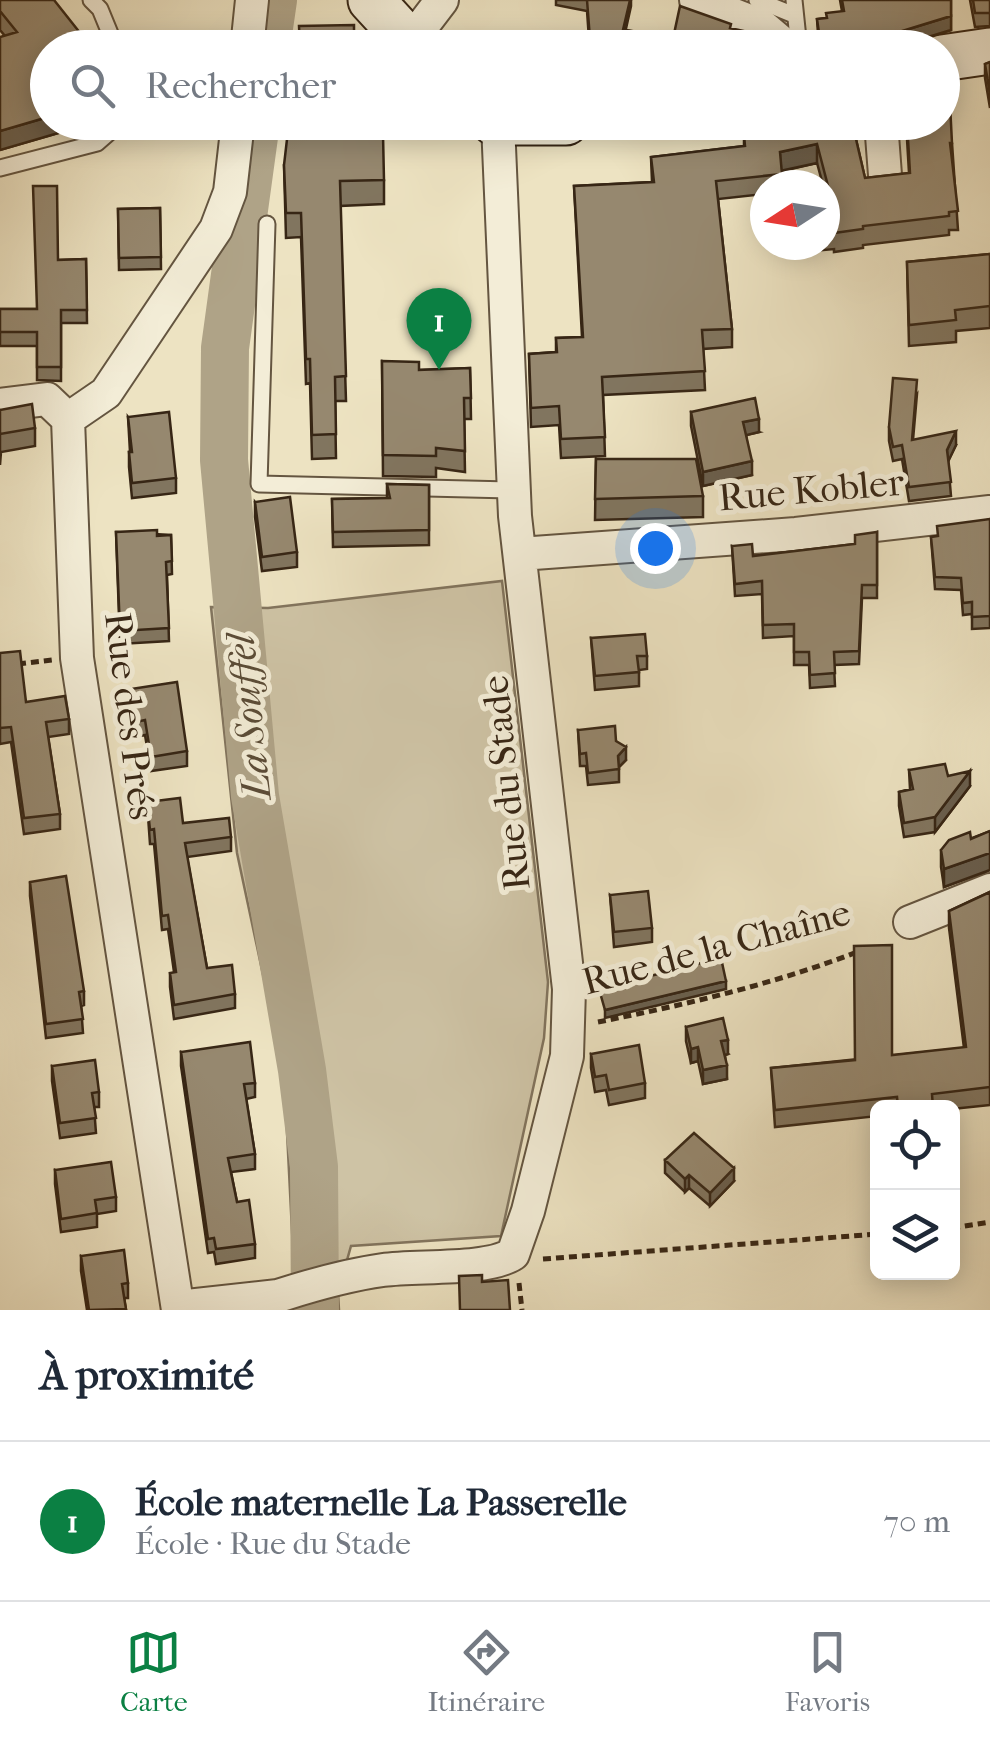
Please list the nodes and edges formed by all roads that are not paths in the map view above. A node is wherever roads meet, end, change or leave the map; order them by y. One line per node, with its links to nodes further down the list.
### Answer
1 (91, 0): 8 (lane)
2 (252, 0): 9 (street)
3 (442, 0): 11 (street)
4 (696, 0): 12 (street)
5 (757, 0): 7 (lane)
6 (377, 1): 10 (street)
7 (794, 8)
8 (108, 30)
9 (249, 30)
10 (401, 30)
11 (423, 30)
12 (767, 30)
13 (990, 51): 14 (street)
14 (960, 55)
15 (100, 140): 19 (lane)
16 (236, 140): 23 (street)
17 (497, 140): 24 (street, Rue du Stade)
18 (883, 140): 20 (street)
19 (0, 168)
20 (885, 175)
21 (267, 224): 24 (lane)
22 (0, 405): 23 (street)
23 (68, 419): 30 (street, Rue des Prés)
24 (514, 490): 26 (street, Rue du Stade)
25 (990, 512): 26 (street, Rue Kobler)
26 (520, 554): 29 (street, Rue du Stade)
27 (990, 890): 28 (street)
28 (910, 922)
29 (269, 1303): 30 (street)
30 (178, 1309)

